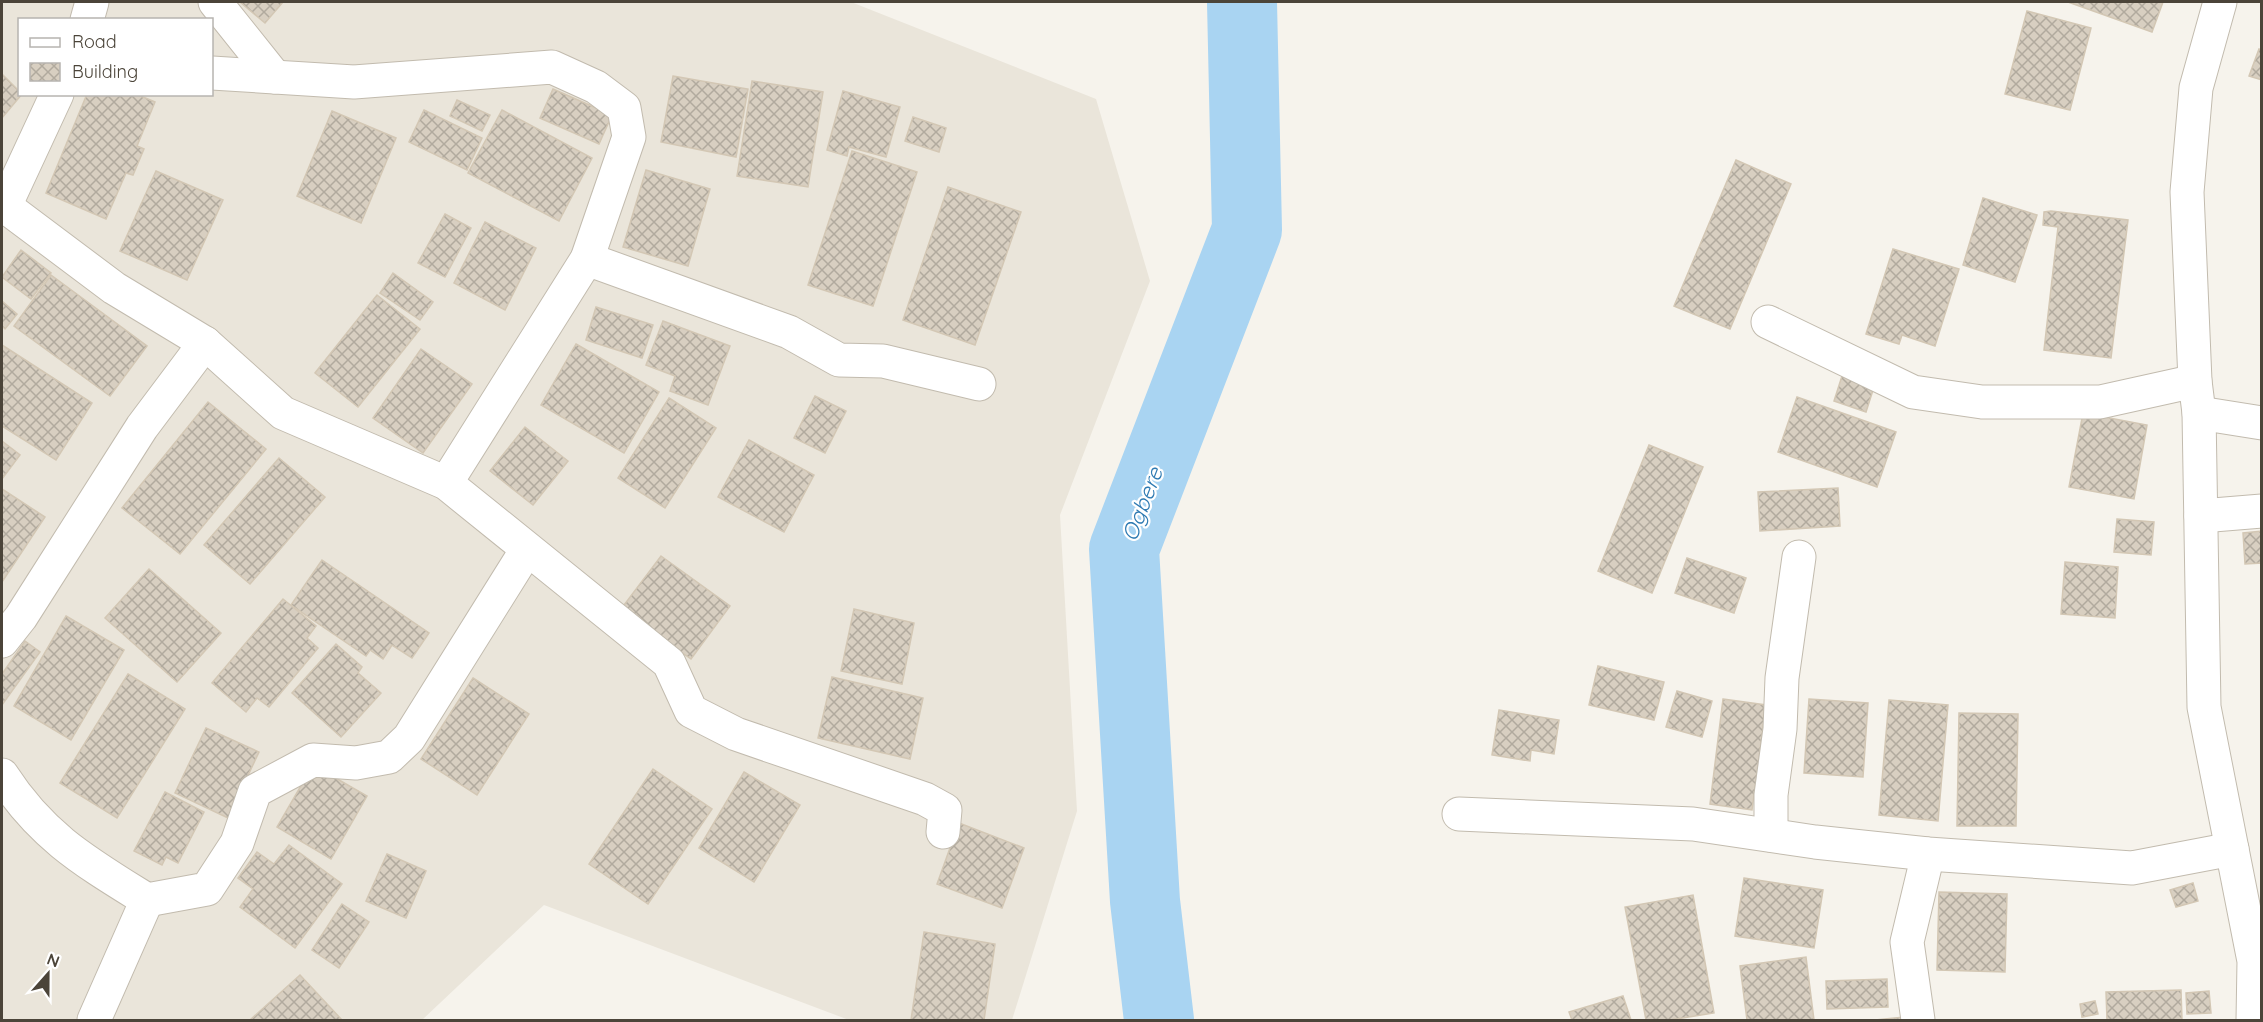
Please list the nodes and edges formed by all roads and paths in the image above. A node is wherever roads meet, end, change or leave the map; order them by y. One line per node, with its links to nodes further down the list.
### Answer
1 (92, 2): 4 (street)
2 (215, 2): 6 (street)
3 (2220, 2): 12 (street)
4 (88, 18)
5 (213, 73): 6 (street)
6 (276, 77): 9 (street)
7 (56, 96): 8 (street)
8 (3, 205): 11 (street)
9 (587, 259): 13 (street); 16 (street)
10 (1768, 322): 12 (street)
11 (205, 343): 16 (street); 21 (street)
12 (2195, 381): 14 (street)
13 (979, 384)
14 (2199, 412): 15 (street); 18 (street)
15 (2262, 423)
16 (446, 483): 19 (street)
17 (2262, 511): 18 (street)
18 (2200, 516): 26 (street)
19 (526, 551): 24 (street); 28 (street)
20 (1799, 557): 25 (street)
21 (2, 641)
22 (2, 775): 28 (street)
23 (1459, 814): 25 (street)
24 (943, 832)
25 (1771, 836): 27 (street)
26 (2232, 849): 27 (street); 31 (street)
27 (1928, 854): 30 (street)
28 (147, 900): 29 (street)
29 (94, 1020)
30 (1918, 1020)
31 (2253, 1020)

